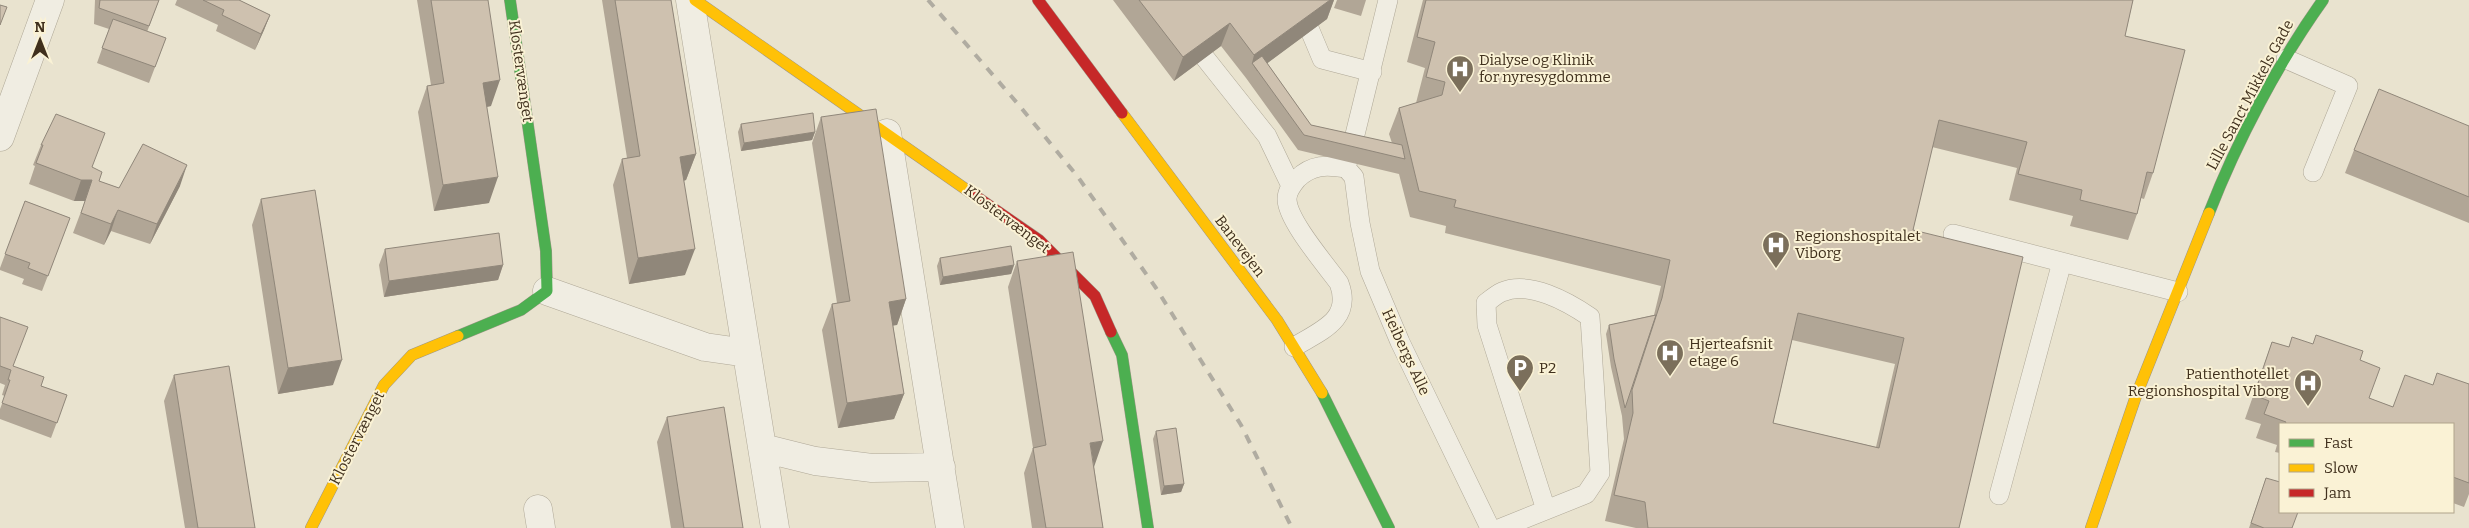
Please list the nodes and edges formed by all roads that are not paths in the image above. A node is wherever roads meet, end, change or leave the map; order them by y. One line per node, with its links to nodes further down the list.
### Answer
1 (50, 0): 15 (street)
2 (510, 0): 21 (street, Klostervænget)
3 (690, 0): 24 (street)
4 (694, 0): 14 (street, Klostervænget)
5 (1038, 0): 23 (street, Banevejen)
6 (1286, 0): 13 (lane)
7 (1388, 0): 13 (lane)
8 (2323, 0): 12 (street, Lille Sanct Mikkels Gade)
9 (1182, 30): 11 (lane)
10 (1210, 32): 11 (lane)
11 (1194, 44): 18 (lane)
12 (2286, 59): 17 (lane); 22 (street, Lille Sanct Mikkels Gade)
13 (1372, 72): 16 (lane)
14 (887, 134): 26 (street); 32 (street, Klostervænget)
15 (0, 137)
16 (1346, 168): 18 (lane); 34 (lane, Heibergs Alle)
17 (2313, 172)
18 (1291, 186): 23 (lane)
19 (1953, 234): 20 (lane)
20 (2062, 262): 22 (lane); 27 (lane)
21 (547, 291): 24 (street); 29 (street, Klostervænget)
22 (2178, 292): 36 (street, Lille Sanct Mikkels Gade)
23 (1294, 347): 33 (street, Banevejen)
24 (747, 353): 25 (street)
25 (762, 448): 26 (street); 30 (street)
26 (941, 467): 31 (street)
27 (1999, 495)
28 (1546, 510): 28 (lane); 35 (lane)
29 (311, 528)
30 (776, 528)
31 (950, 528)
32 (1148, 528)
33 (1389, 528)
34 (1490, 528)
35 (1501, 528)
36 (2091, 528)

